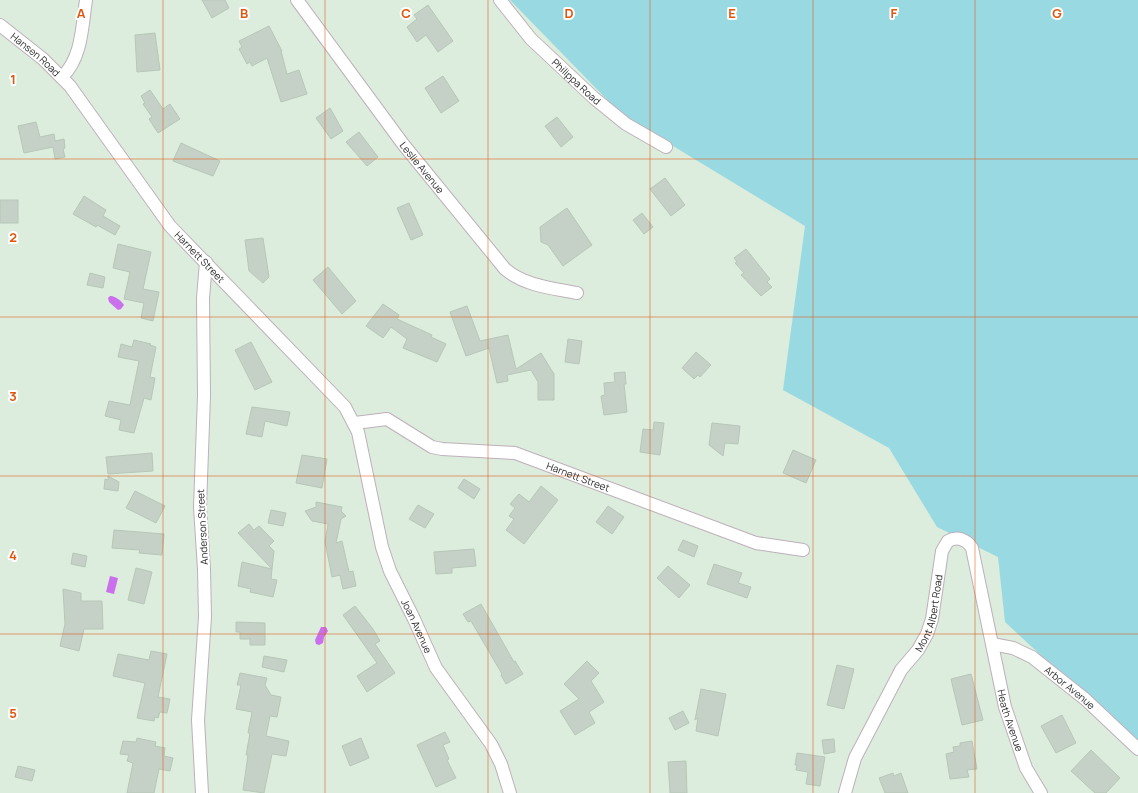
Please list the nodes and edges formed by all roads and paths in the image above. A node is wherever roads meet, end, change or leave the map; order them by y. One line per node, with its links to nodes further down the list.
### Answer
1 (86, 0): 5 (street, Hansen Road)
2 (297, 0): 8 (street, Leslie Avenue)
3 (500, 0): 6 (street, Philippa Road)
4 (0, 25): 5 (street, Hansen Road)
5 (62, 77): 7 (street, Harnett Street)
6 (666, 147)
7 (206, 262): 9 (street, Harnett Street); 14 (street, Anderson Street)
8 (577, 293)
9 (355, 423): 10 (street, Harnett Street); 11 (street, Harnett Street)
10 (360, 442): 15 (street, Joan Avenue)
11 (803, 550)
12 (992, 644): 13 (street, Arbor Avenue); 16 (street, Mont Albert Road); 17 (street, Heath Avenue)
13 (1138, 749)
14 (202, 793)
15 (510, 793)
16 (845, 793)
17 (1041, 793)

